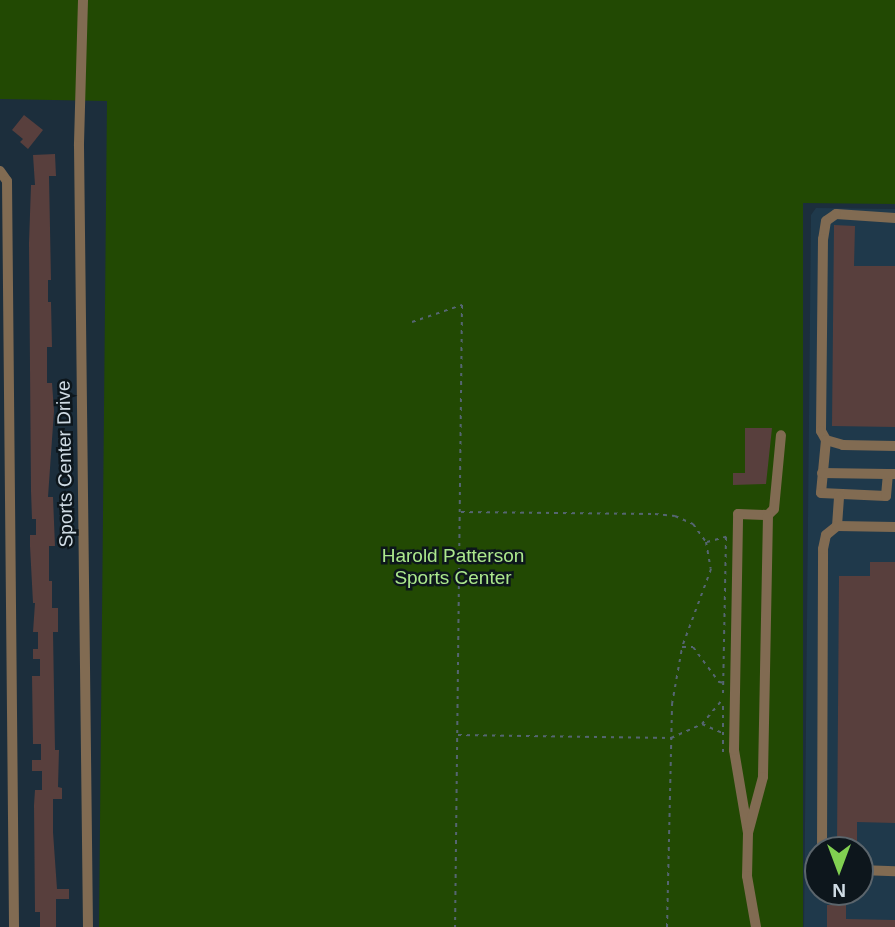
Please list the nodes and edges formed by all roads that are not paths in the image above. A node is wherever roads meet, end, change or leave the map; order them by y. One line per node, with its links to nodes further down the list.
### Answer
1 (83, 0): 26 (street, Sports Center Drive)
2 (0, 171): 4 (street)
3 (895, 218): 7 (street)
4 (4, 289): 5 (street)
5 (5, 409): 15 (street)
6 (780, 435): 12 (street)
7 (826, 440): 8 (street); 9 (street)
8 (895, 446)
9 (822, 473): 10 (street); 11 (street)
10 (892, 474): 11 (street)
11 (839, 496): 13 (street)
12 (768, 515): 19 (street); 19 (street)
13 (837, 526): 14 (street); 20 (street)
14 (895, 527)
15 (5, 532): 16 (street)
16 (6, 657): 18 (street)
17 (0, 782): 18 (street)
18 (13, 782): 24 (street)
19 (748, 832): 27 (street)
20 (822, 836)
21 (874, 870): 22 (street)
22 (895, 871)
23 (0, 906): 24 (street)
24 (14, 906): 25 (street)
25 (14, 927)
26 (89, 927)
27 (756, 927)

